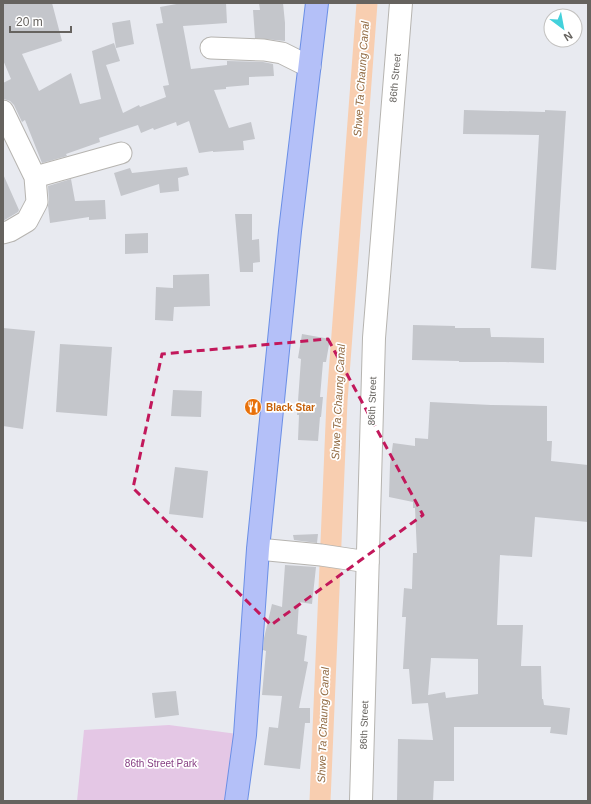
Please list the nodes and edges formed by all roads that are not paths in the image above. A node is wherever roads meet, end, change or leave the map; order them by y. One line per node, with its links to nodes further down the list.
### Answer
1 (317, 3): 4 (main road)
2 (401, 3): 11 (main road, 86th Street)
3 (211, 48): 4 (street)
4 (310, 67): 10 (main road)
5 (3, 111): 6 (street)
6 (8, 127): 8 (street)
7 (121, 153): 8 (street)
8 (35, 176): 9 (street)
9 (3, 233)
10 (258, 549): 11 (street); 12 (main road)
11 (359, 561): 13 (main road, 86th Street)
12 (236, 801)
13 (362, 801)

